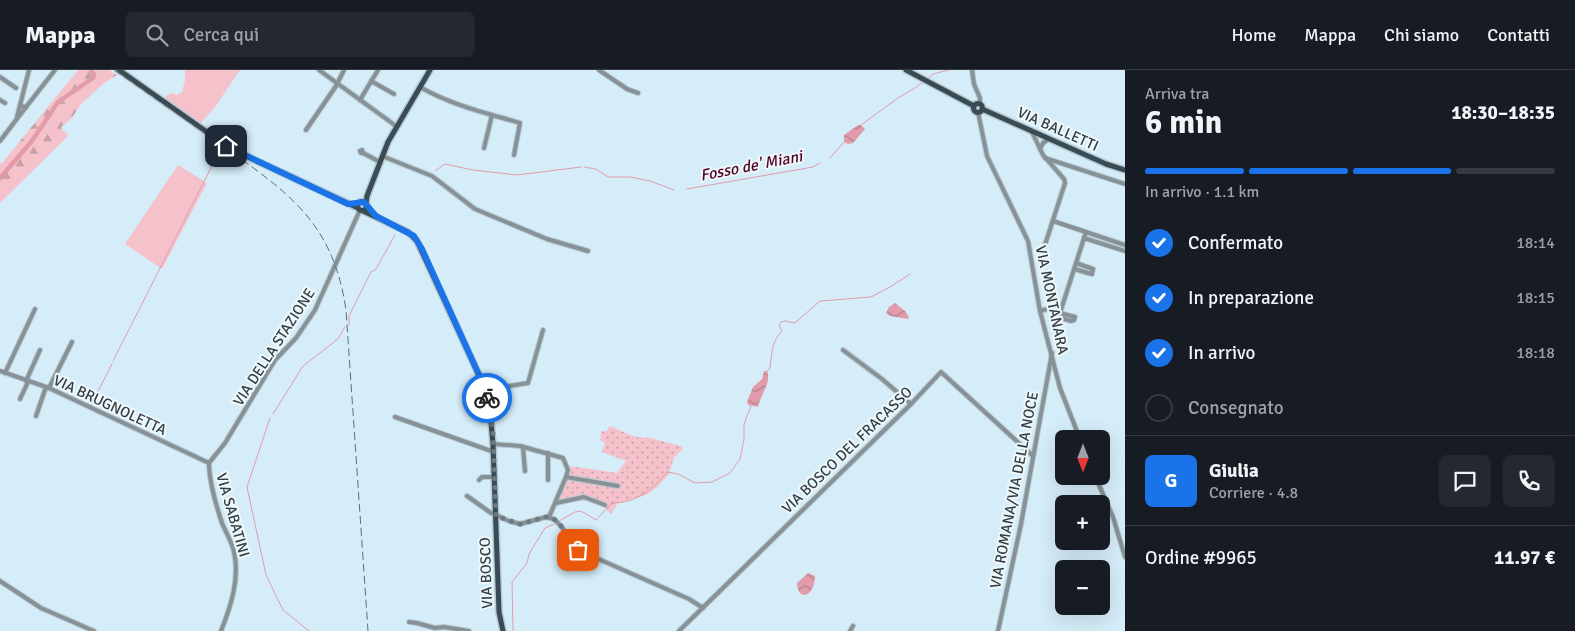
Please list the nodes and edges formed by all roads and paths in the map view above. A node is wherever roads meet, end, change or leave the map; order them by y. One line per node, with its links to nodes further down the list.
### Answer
1 (29, 70): 21 (street)
2 (55, 70): 22 (street)
3 (119, 70): 40 (main road)
4 (319, 70): 13 (street)
5 (344, 70): 13 (street)
6 (378, 70): 12 (street)
7 (430, 70): 14 (main road)
8 (599, 70): 16 (street)
9 (906, 70): 23 (main road)
10 (972, 70): 23 (street, VIA MONTANARA)
11 (0, 77): 15 (street)
12 (371, 81): 17 (street); 19 (street)
13 (337, 83): 19 (street); 27 (street)
14 (420, 87): 24 (street); 26 (main road)
15 (16, 88)
16 (638, 93)
17 (394, 94)
18 (0, 100): 20 (street)
19 (360, 100): 26 (street)
20 (5, 103)
21 (20, 106): 22 (street); 25 (street)
22 (26, 107): 25 (street)
23 (980, 108): 28 (main road, VIA BALLETTI); 51 (street, VIA MONTANARA)
24 (492, 115): 32 (street); 35 (street)
25 (17, 117): 31 (street)
26 (396, 126): 37 (main road)
27 (306, 130)
28 (1031, 130): 29 (main road, VIA BALLETTI); 33 (street)
29 (1040, 135): 30 (main road, VIA BALLETTI); 33 (street)
30 (1049, 139): 33 (street); 38 (main road, VIA BALLETTI)
31 (0, 141)
32 (484, 148)
33 (1039, 148): 36 (street)
34 (363, 153): 37 (street)
35 (514, 155)
36 (1045, 158): 39 (street); 41 (street)
37 (381, 159): 40 (main road); 45 (street)
38 (1125, 170)
39 (1125, 184)
40 (362, 206): 60 (main road, VIA BOSCO); 71 (street, VIA DELLA STAZIONE)
41 (1053, 221): 42 (street); 47 (street)
42 (1086, 232): 43 (street); 44 (street)
43 (1084, 238): 46 (street); 48 (street)
44 (1125, 245)
45 (588, 251)
46 (1125, 251)
47 (1041, 257)
48 (1076, 263): 49 (street); 49 (street)
49 (1074, 269): 51 (street)
50 (35, 309): 57 (street)
51 (1040, 311): 56 (street, VIA MONTANARA)
52 (543, 330): 60 (street)
53 (72, 342): 59 (street)
54 (40, 350): 58 (street)
55 (843, 350): 62 (street)
56 (1052, 353): 65 (street, VIA MONTANARA); 70 (street, VIA ROMANA/VIA DELLA NOCE)
57 (2, 372): 58 (street, VIA BRUGNOLETTA)
58 (27, 381): 59 (street, VIA BRUGNOLETTA); 61 (street)
59 (48, 388): 63 (street); 71 (street, VIA BRUGNOLETTA)
60 (484, 390): 66 (main road, VIA BOSCO)
61 (20, 399)
62 (911, 404): 70 (street, VIA BOSCO DEL FRACASSO); 86 (street, VIA BOSCO DEL FRACASSO)
63 (36, 416)
64 (395, 417): 68 (street)
65 (1076, 430)
66 (494, 444): 67 (street); 68 (main road, VIA BOSCO)
67 (523, 447): 69 (street); 72 (street)
68 (494, 452): 73 (main road, VIA BOSCO)
69 (548, 453): 74 (street); 76 (street)
70 (1033, 456): 95 (street, VIA ROMANA/VIA DELLA NOCE)
71 (209, 463): 90 (street, VIA SABATINI)
72 (525, 471)
73 (494, 477): 75 (street); 82 (main road, VIA BOSCO)
74 (566, 477): 78 (street); 80 (street)
75 (479, 480)
76 (548, 480)
77 (1099, 485): 84 (street)
78 (618, 486)
79 (467, 496): 82 (street)
80 (556, 503): 81 (street); 83 (street)
81 (605, 505)
82 (496, 515): 83 (street); 92 (main road, VIA BOSCO)
83 (549, 517): 86 (street)
84 (1125, 557)
85 (0, 581): 89 (street)
86 (702, 608): 93 (street, VIA BOSCO DEL FRACASSO)
87 (409, 622): 91 (street)
88 (853, 626): 94 (street)
89 (94, 631)
90 (221, 631)
91 (469, 631)
92 (503, 631)
93 (679, 631)
94 (850, 631)
95 (998, 631)

